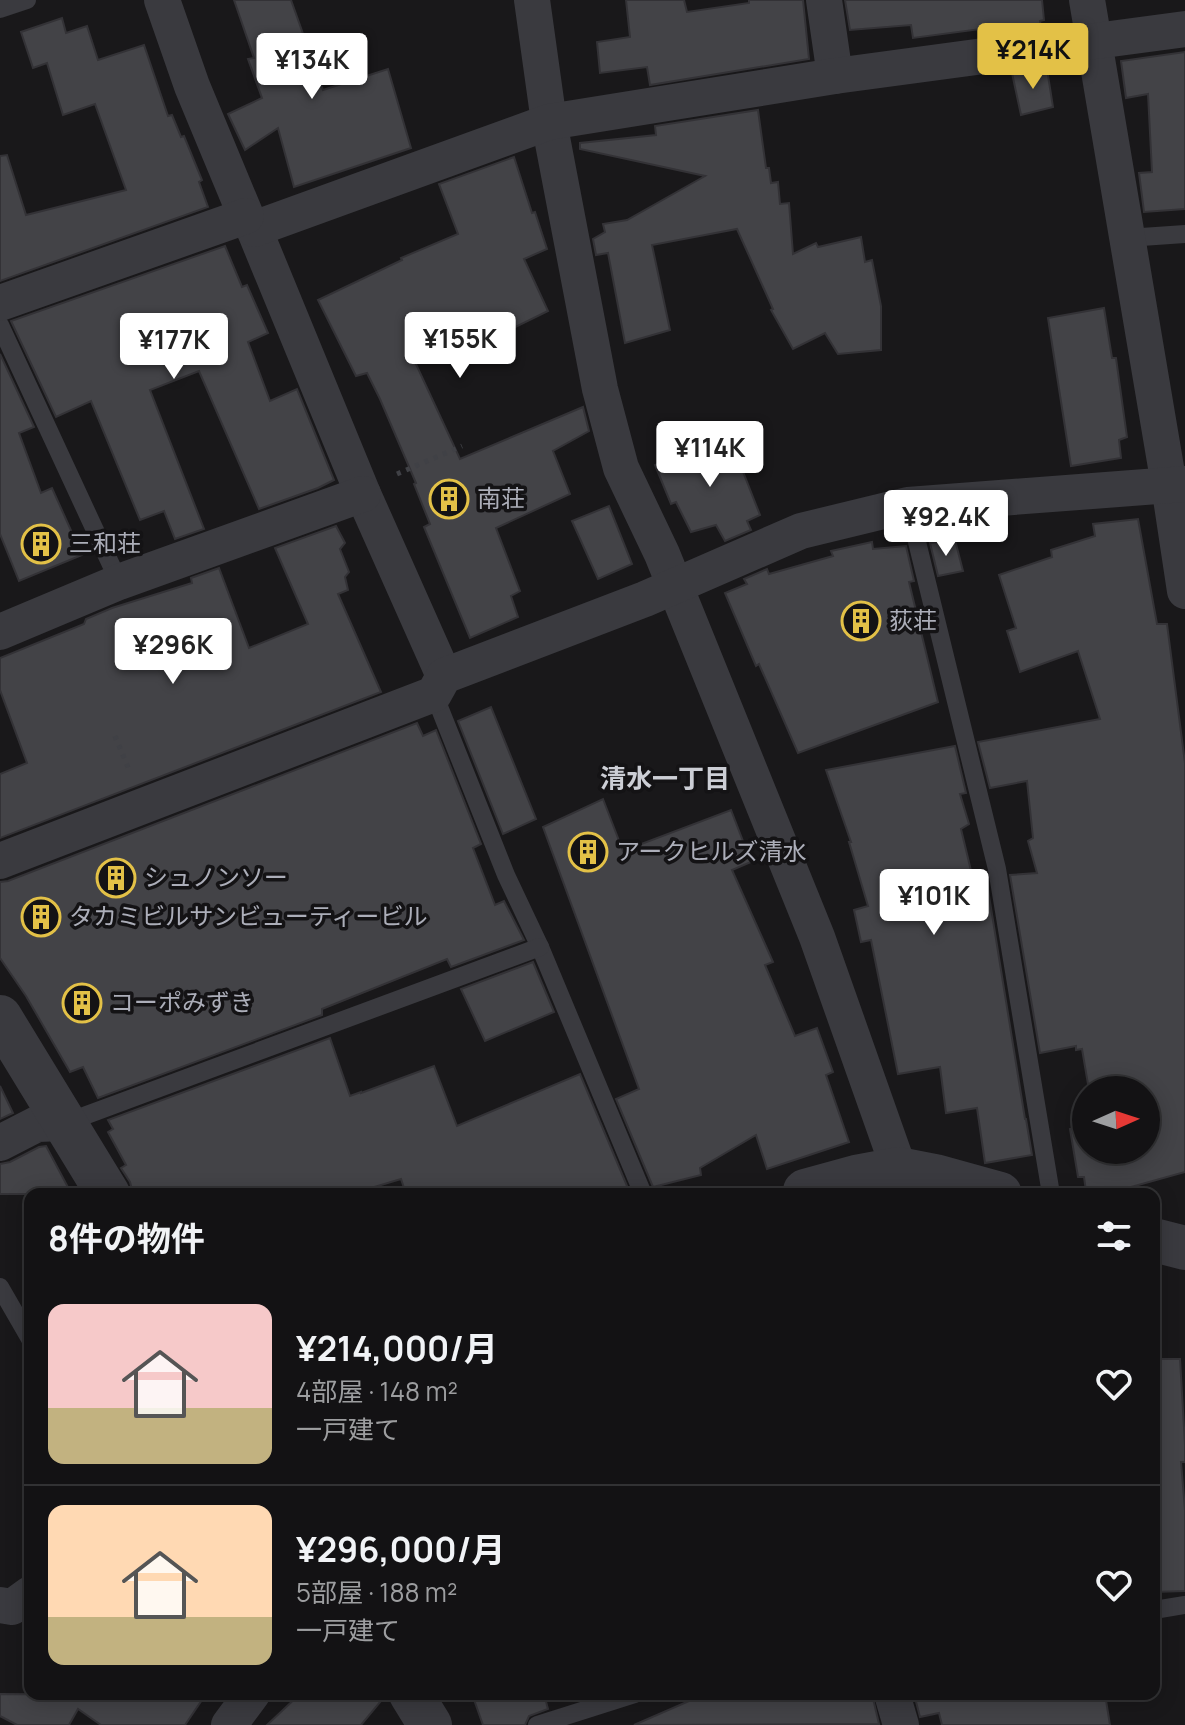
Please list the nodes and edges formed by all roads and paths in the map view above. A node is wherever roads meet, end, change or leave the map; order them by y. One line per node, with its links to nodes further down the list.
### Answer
1 (27, 0): 6 (lane)
2 (162, 0): 11 (street)
3 (532, 0): 10 (street)
4 (824, 0): 9 (street)
5 (1087, 0): 8 (street)
6 (0, 9)
7 (1185, 29): 8 (street)
8 (1093, 41): 9 (street); 13 (street)
9 (835, 76): 10 (street)
10 (549, 122): 11 (street); 21 (street)
11 (250, 222): 14 (street); 18 (street)
12 (1185, 234): 13 (lane)
13 (1127, 238): 17 (street)
14 (0, 303)
15 (0, 325): 20 (lane)
16 (462, 446): 18 (path)
17 (1177, 484): 19 (street); 22 (street)
18 (362, 492): 20 (street); 24 (street)
19 (908, 505): 21 (street); 35 (lane)
20 (119, 582): 23 (street)
21 (674, 585): 24 (street); 30 (street)
22 (1185, 591)
23 (0, 632)
24 (439, 685): 25 (street); 26 (lane)
25 (0, 861)
26 (540, 947): 28 (lane); 32 (lane)
27 (0, 1017): 28 (street)
28 (65, 1123): 29 (street); 31 (street)
29 (0, 1143)
30 (899, 1169): 33 (street); 34 (street)
31 (104, 1188)
32 (640, 1188)
33 (817, 1188)
34 (978, 1188)
35 (1050, 1188)
36 (1160, 1242): 37 (street)
37 (1185, 1248)
38 (0, 1287): 39 (lane)
39 (24, 1329)
40 (1185, 1605): 41 (lane)
41 (1160, 1609)
42 (248, 1700): 46 (street)
43 (415, 1700): 47 (street)
44 (616, 1700): 48 (lane)
45 (894, 1700): 49 (street)
46 (229, 1725)
47 (430, 1725)
48 (537, 1725)
49 (901, 1725)

